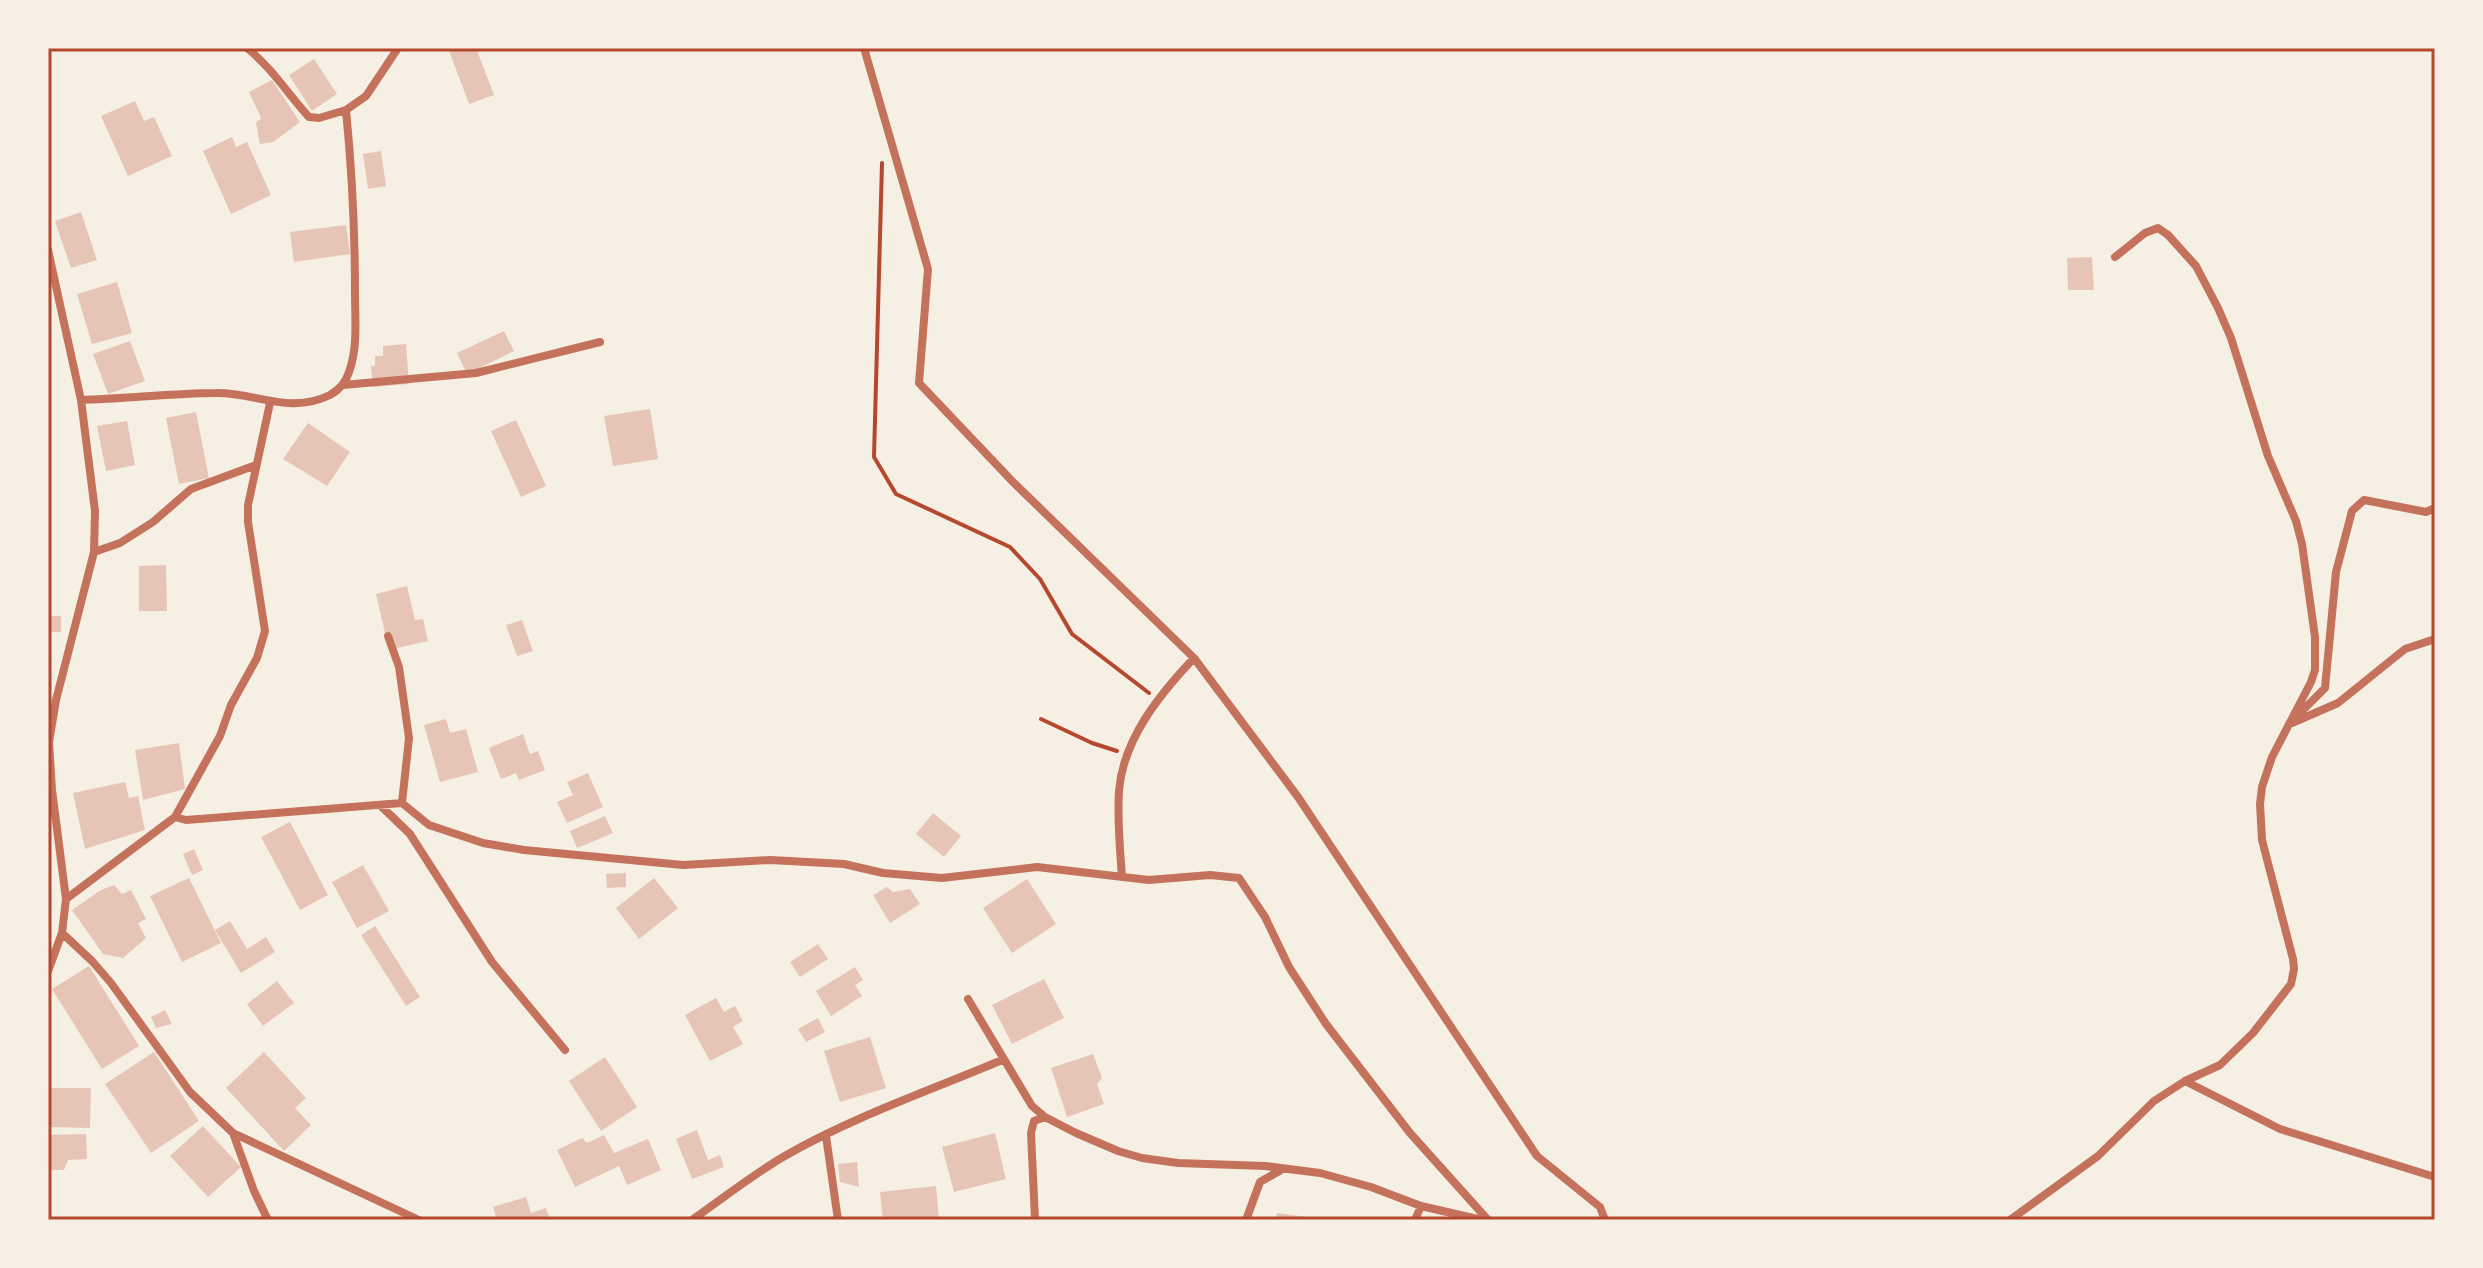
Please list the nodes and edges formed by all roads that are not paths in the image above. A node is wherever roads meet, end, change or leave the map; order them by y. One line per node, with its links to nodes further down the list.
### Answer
1 (247, 48): 4 (street)
2 (398, 48): 4 (street)
3 (864, 48): 16 (street)
4 (346, 110): 8 (street)
5 (48, 250): 9 (street)
6 (2115, 257): 17 (street)
7 (600, 342): 8 (street)
8 (343, 385): 10 (street)
9 (81, 400): 10 (street); 13 (street)
10 (270, 403): 11 (street)
11 (256, 465): 13 (street); 20 (street)
12 (2435, 508): 17 (street)
13 (94, 552): 22 (street)
14 (388, 636): 18 (street)
15 (2435, 639): 17 (street)
16 (1194, 658): 21 (street); 43 (street)
17 (2288, 725): 28 (street)
18 (402, 803): 19 (street); 21 (street)
19 (380, 805): 20 (street); 26 (street)
20 (175, 817): 22 (street)
21 (1122, 877): 42 (street)
22 (66, 899): 23 (street)
23 (62, 933): 24 (street); 30 (street)
24 (48, 971)
25 (968, 999): 27 (street)
26 (565, 1050)
27 (1002, 1060): 29 (street); 31 (street)
28 (2185, 1081): 33 (street); 44 (street)
29 (1045, 1117): 32 (street); 39 (street)
30 (233, 1133): 35 (street); 36 (street)
31 (826, 1136): 37 (street); 38 (street)
32 (1282, 1169): 34 (street); 40 (street)
33 (2435, 1177)
34 (1421, 1206): 41 (street); 42 (street)
35 (268, 1220)
36 (419, 1220)
37 (692, 1220)
38 (838, 1220)
39 (1035, 1220)
40 (1246, 1220)
41 (1415, 1220)
42 (1485, 1220)
43 (1605, 1220)
44 (2010, 1220)

